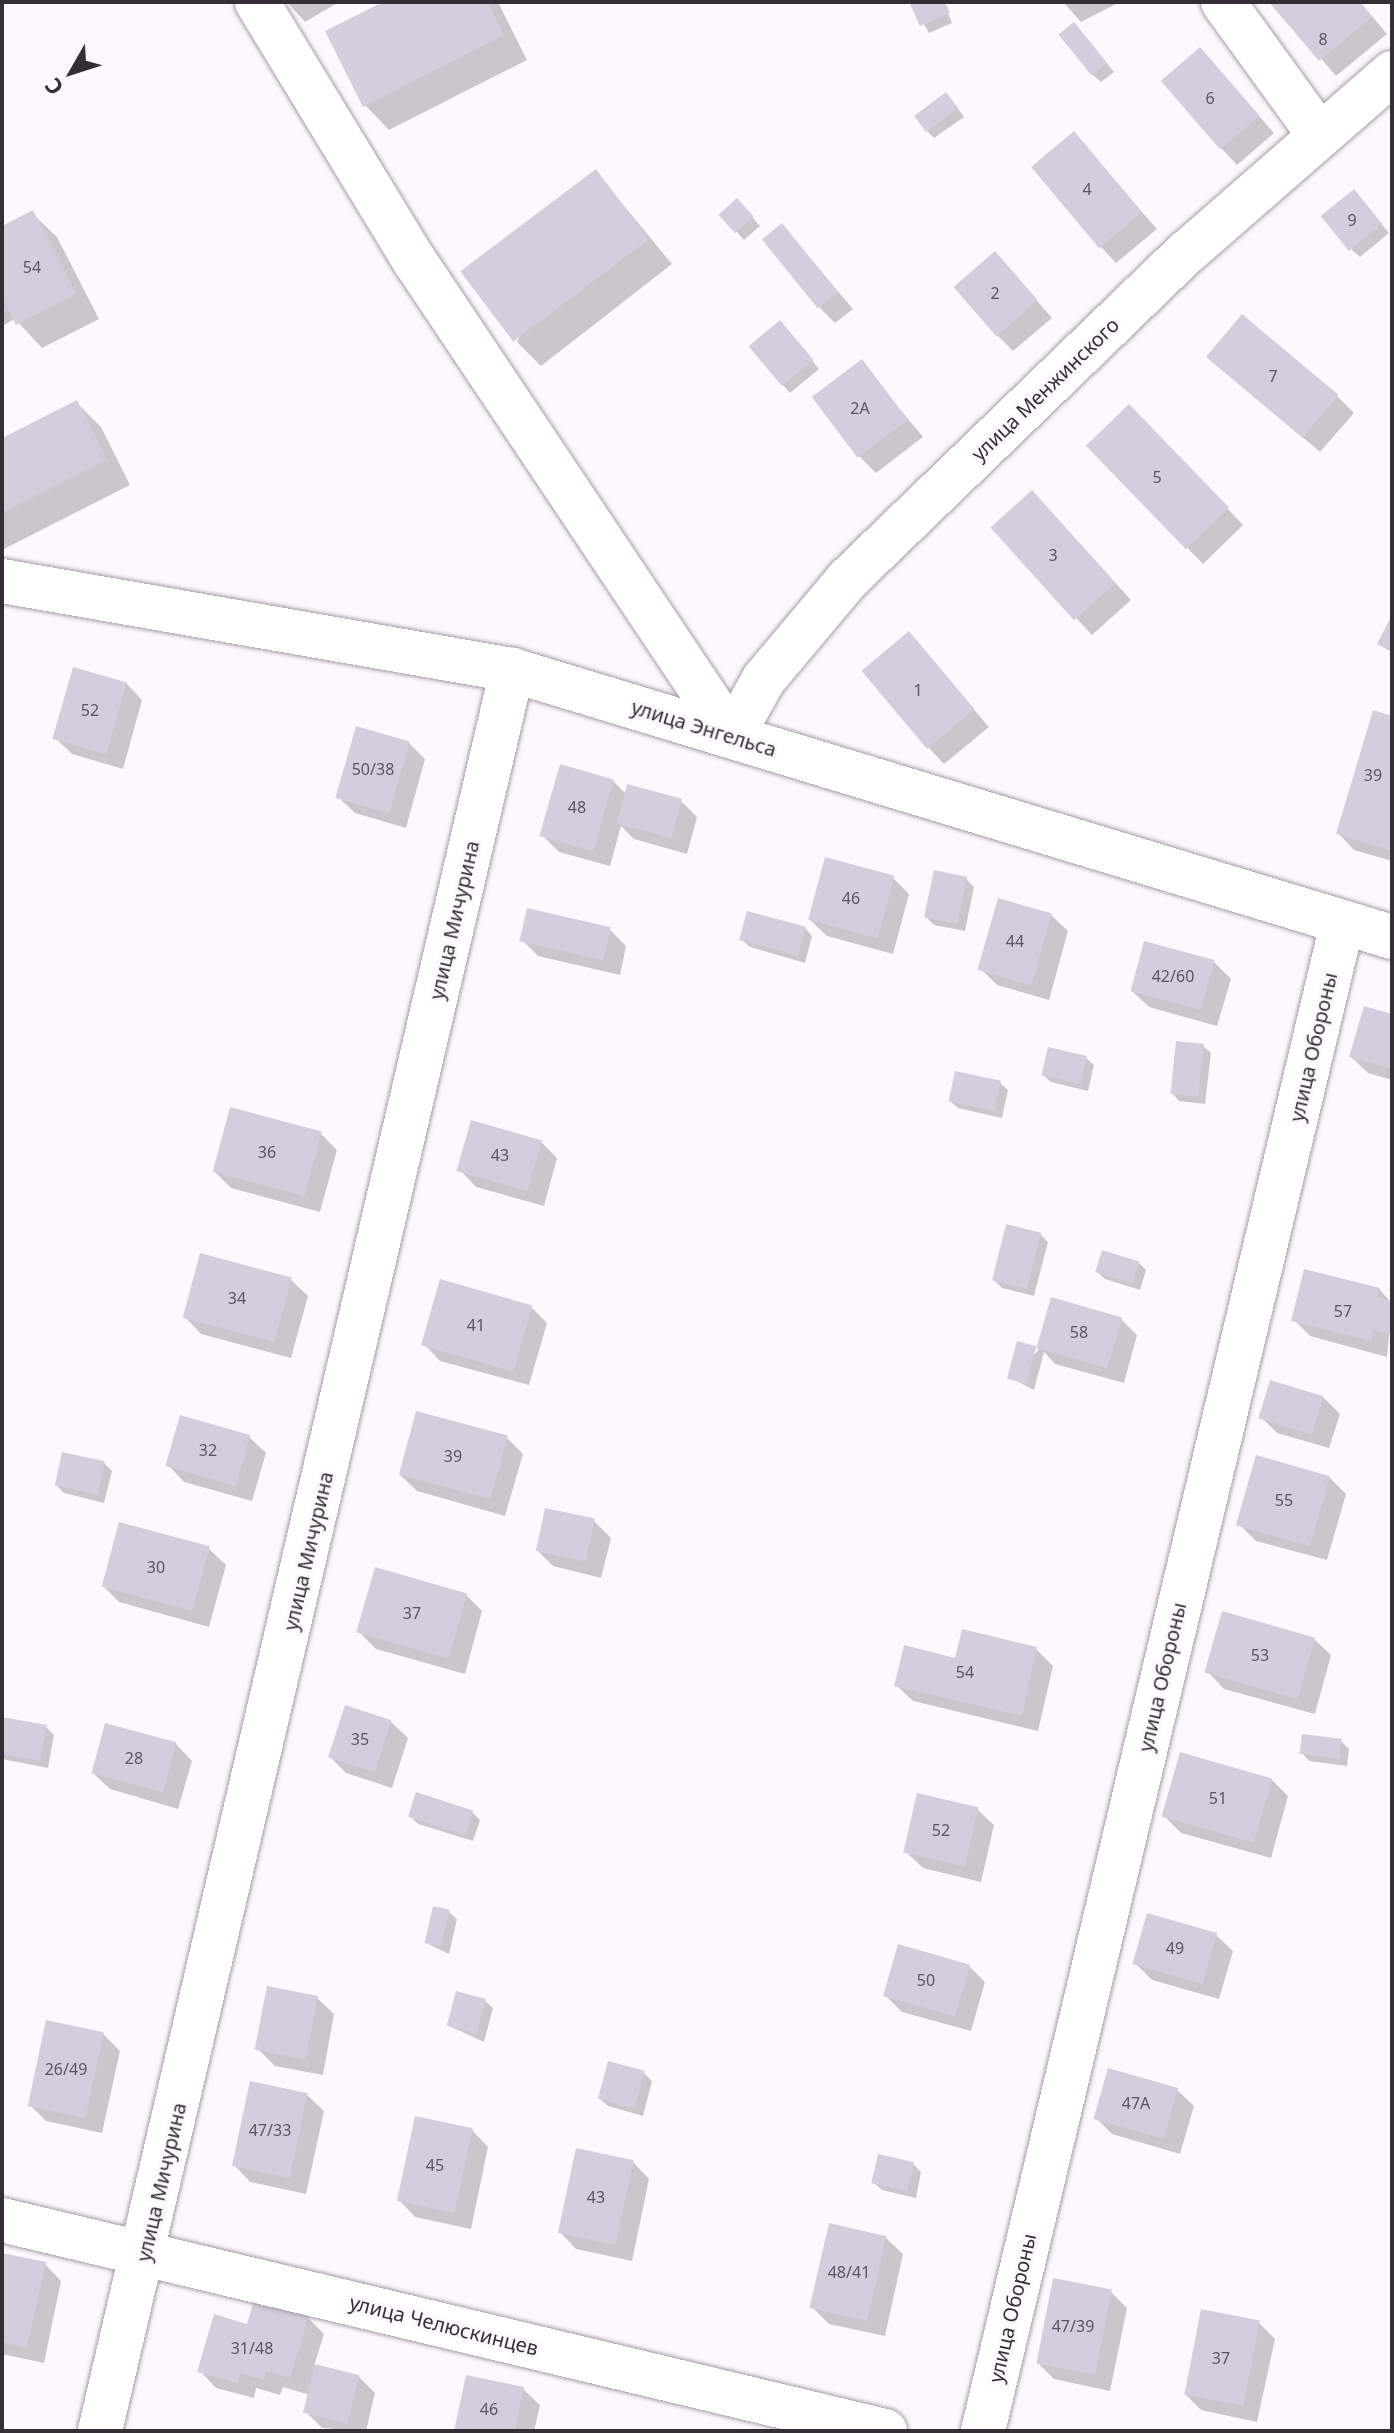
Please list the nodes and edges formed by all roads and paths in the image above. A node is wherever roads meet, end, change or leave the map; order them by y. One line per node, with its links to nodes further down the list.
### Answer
1 (257, 2): 7 (street)
2 (1223, 2): 4 (street)
3 (1392, 73): 4 (street, улица Менжинского)
4 (1320, 136): 7 (street, улица Менжинского)
5 (2, 581): 6 (street, улица Энгельса)
6 (512, 670): 7 (street, улица Энгельса); 11 (street, улица Мичурина)
7 (732, 736): 8 (street, улица Энгельса)
8 (1342, 924): 9 (street, улица Энгельса); 14 (street, улица Обороны)
9 (1392, 937)
10 (2, 2220): 11 (street, улица Челюскинцев)
11 (145, 2253): 12 (street, улица Мичурина); 13 (street, улица Челюскинцев)
12 (100, 2431)
13 (885, 2431)
14 (983, 2431)

